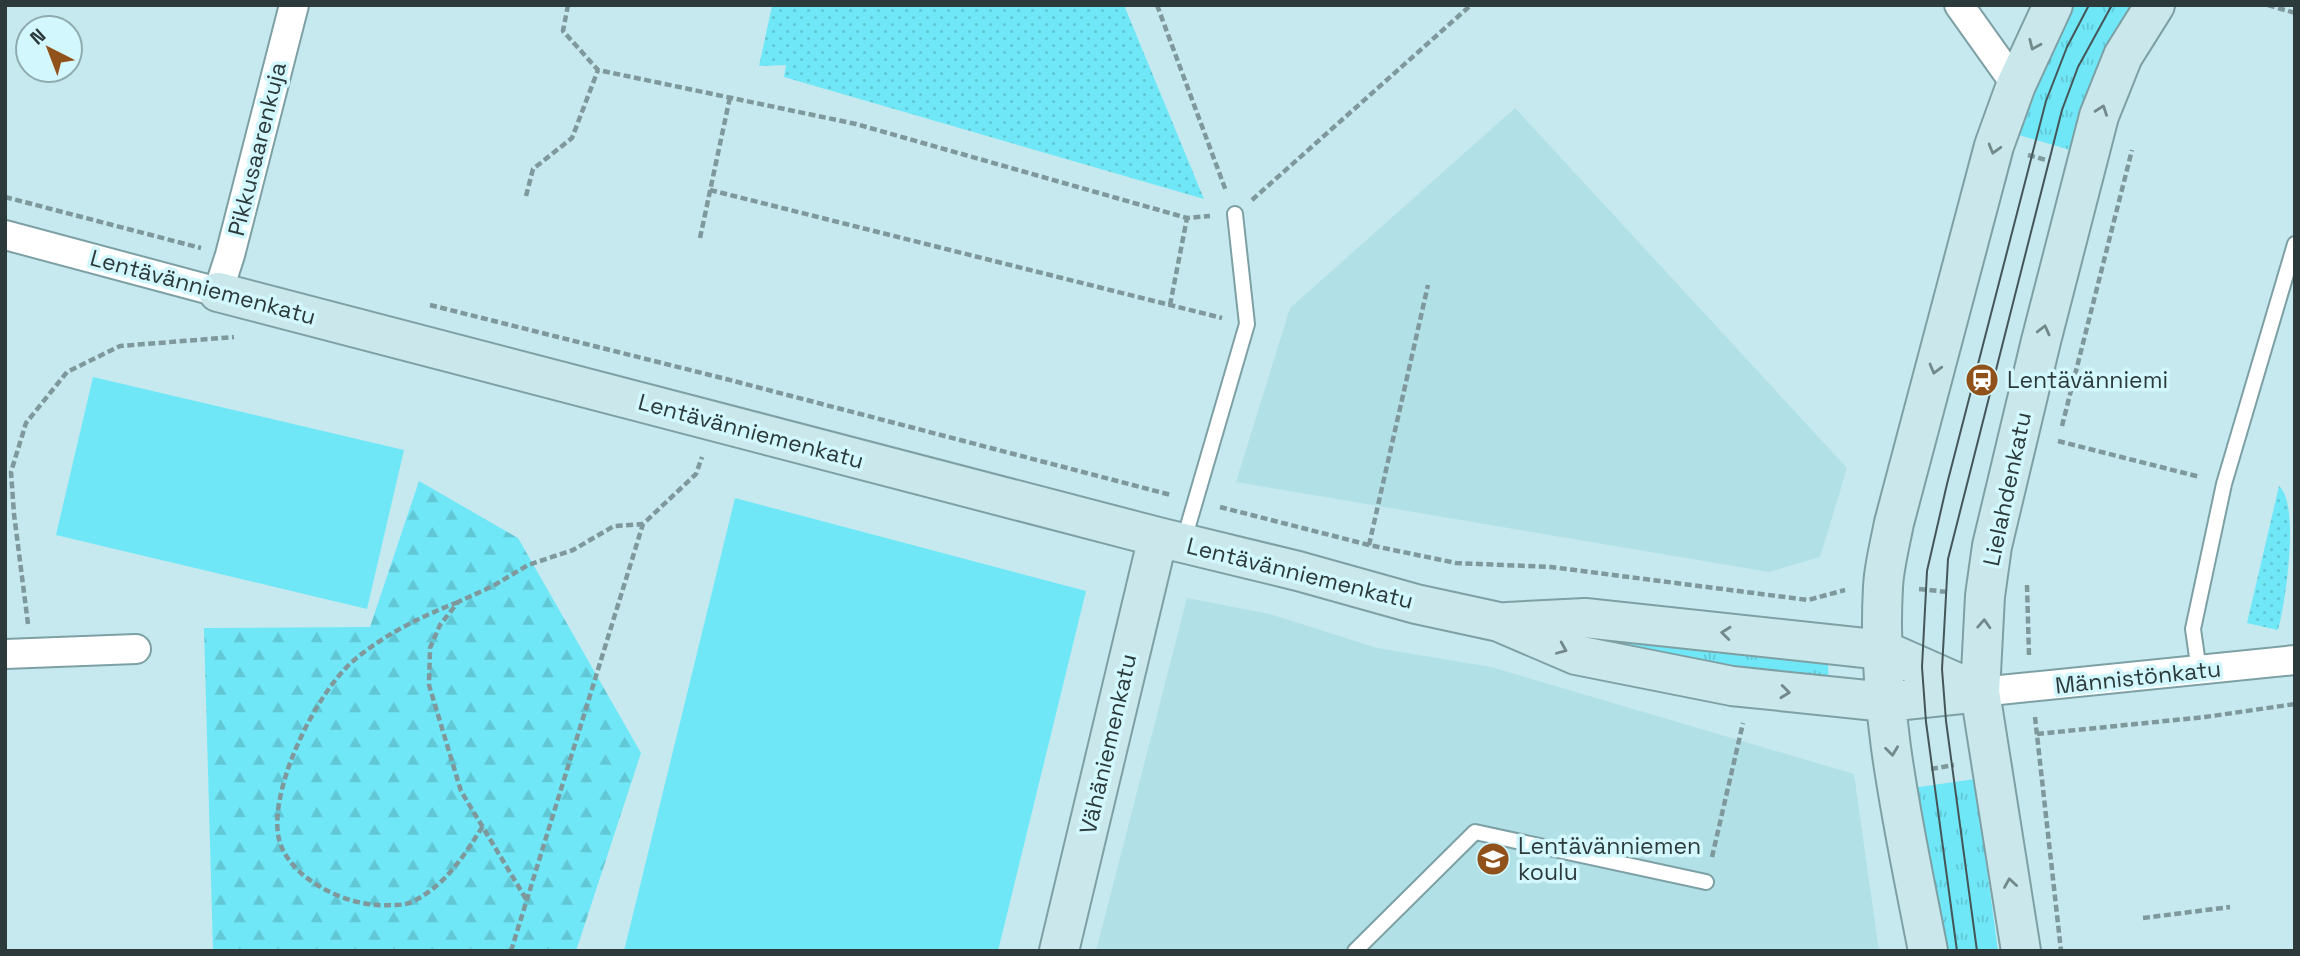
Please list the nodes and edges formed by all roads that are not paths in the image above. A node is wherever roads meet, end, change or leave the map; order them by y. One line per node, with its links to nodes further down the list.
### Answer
1 (295, 5): 9 (street, Pikkusaarenkuja)
2 (1959, 5): 5 (street)
3 (2053, 5): 5 (street, one-way to 5)
4 (2155, 5): 17 (street, Lielahdenkatu, one-way to 4)
5 (2015, 85): 13 (street, one-way to 13)
6 (1235, 214): 10 (lane)
7 (5, 235): 9 (street, Lentävänniemenkatu)
8 (2295, 244): 16 (lane)
9 (235, 296): 10 (street, Lentävänniemenkatu)
10 (1170, 540): 11 (street, Lentävänniemenkatu); 20 (street, Vähäniemenkatu)
11 (1499, 622): 13 (street, Lentävänniemenkatu, one-way to 11); 18 (street, Lentävänniemenkatu, one-way to 18)
12 (136, 649): 14 (street)
13 (1883, 650): 17 (street, Lentävänniemenkatu); 18 (street)
14 (18, 653)
15 (2295, 660): 16 (street, Männistönkatu)
16 (2199, 671): 17 (street, Männistönkatu)
17 (1980, 692): 18 (street, Lentävänniemenkatu); 23 (street, Lielahdenkatu, one-way to 17)
18 (1886, 702): 22 (street, one-way to 22)
19 (1706, 882): 21 (lane)
20 (1059, 951)
21 (1355, 951)
22 (1928, 951)
23 (2021, 951)

